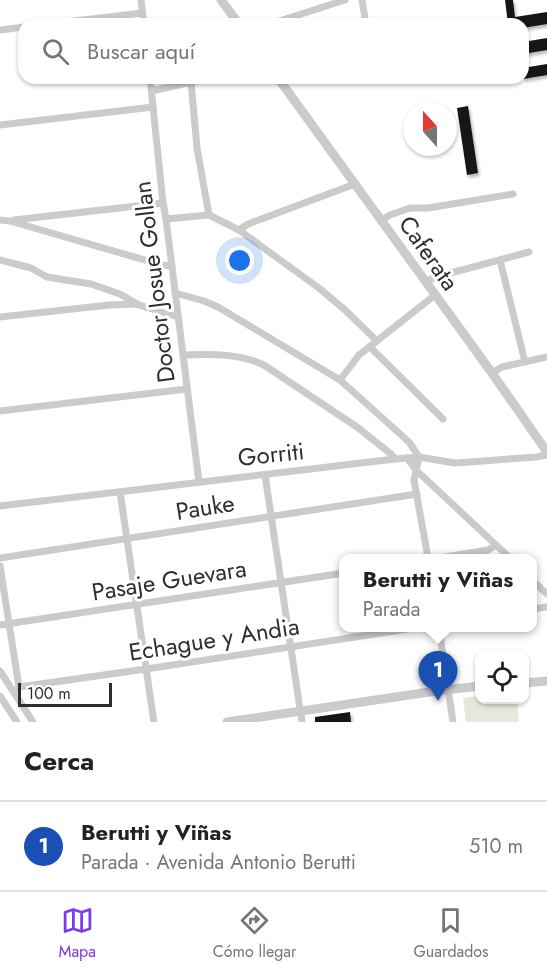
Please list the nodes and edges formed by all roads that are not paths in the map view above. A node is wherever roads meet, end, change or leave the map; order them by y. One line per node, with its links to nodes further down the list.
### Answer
1 (141, 0): 5 (street)
2 (221, 0): 8 (street)
3 (345, 0): 9 (street)
4 (362, 0): 10 (street)
5 (142, 13): 6 (street); 7 (street)
6 (100, 18)
7 (143, 18)
8 (234, 18)
9 (289, 18)
10 (365, 18)
11 (18, 28): 12 (street)
12 (0, 30)
13 (151, 84): 17 (street, Doctor Josue Gollan)
14 (182, 84): 17 (street)
15 (191, 84): 23 (street)
16 (282, 84): 20 (street, Caferata)
17 (152, 91): 18 (street, Doctor Josue Gollan)
18 (153, 107): 19 (street); 22 (street, Doctor Josue Gollan)
19 (0, 125)
20 (354, 184): 26 (street, Caferata); 28 (street)
21 (513, 194): 26 (street)
22 (163, 203): 24 (street, Doctor Josue Gollan); 27 (street)
23 (209, 215): 24 (street); 28 (street)
24 (166, 219): 32 (street, Doctor Josue Gollan)
25 (0, 220): 27 (street)
26 (382, 220): 33 (street, Caferata)
27 (10, 221): 32 (street)
28 (239, 230): 39 (street)
29 (529, 252): 31 (street)
30 (0, 260): 36 (street)
31 (500, 260): 33 (street); 43 (street)
32 (172, 266): 34 (street, Doctor Josue Gollan)
33 (425, 282): 35 (street, Caferata)
34 (176, 293): 38 (street, Doctor Josue Gollan); 45 (street)
35 (435, 295): 39 (street); 44 (street, Caferata)
36 (139, 304): 37 (street); 38 (street)
37 (0, 317)
38 (178, 317): 41 (street, Doctor Josue Gollan)
39 (377, 341): 40 (street)
40 (370, 347): 45 (street); 48 (street)
41 (183, 355): 46 (street, Doctor Josue Gollan); 52 (street)
42 (547, 357): 43 (street)
43 (525, 362): 44 (street)
44 (492, 373): 49 (street, Caferata)
45 (340, 380): 50 (street)
46 (187, 389): 47 (street); 55 (street, Doctor Josue Gollan)
47 (0, 411)
48 (442, 419)
49 (547, 453): 50 (street, Gorriti)
50 (420, 457): 51 (street, Gorriti); 53 (street)
51 (407, 458): 52 (street, Gorriti); 53 (street)
52 (395, 459): 54 (street, Gorriti)
53 (416, 470): 57 (street); 61 (street)
54 (265, 475): 55 (street, Gorriti); 59 (street)
55 (199, 482): 56 (street, Gorriti)
56 (120, 492): 58 (street, Gorriti); 60 (street)
57 (417, 494): 59 (street, Pauke); 62 (street)
58 (0, 506)
59 (271, 516): 60 (street, Pauke); 68 (street)
60 (126, 539): 65 (street, Pauke); 69 (street)
61 (496, 545): 63 (street); 64 (street)
62 (427, 554)
63 (464, 554)
64 (506, 554)
65 (0, 558)
66 (0, 566): 70 (street)
67 (339, 574): 68 (street, Pasaje Guevara)
68 (281, 582): 69 (street, Pasaje Guevara); 74 (street)
69 (136, 605): 70 (street, Pasaje Guevara); 75 (street)
70 (9, 624): 71 (street, Pasaje Guevara); 81 (street)
71 (0, 625)
72 (383, 632): 74 (street, Echague y Andia)
73 (440, 632): 80 (street)
74 (291, 647): 75 (street, Echague y Andia); 83 (street)
75 (146, 669): 81 (street, Echague y Andia); 86 (street)
76 (0, 671): 81 (street)
77 (547, 681): 78 (street)
78 (529, 682)
79 (475, 686): 80 (street)
80 (448, 689): 83 (street); 89 (street)
81 (17, 690): 85 (street)
82 (0, 696): 84 (street)
83 (301, 711): 87 (street); 88 (street)
84 (17, 722)
85 (33, 722)
86 (154, 722)
87 (227, 722)
88 (302, 722)
89 (453, 722)

